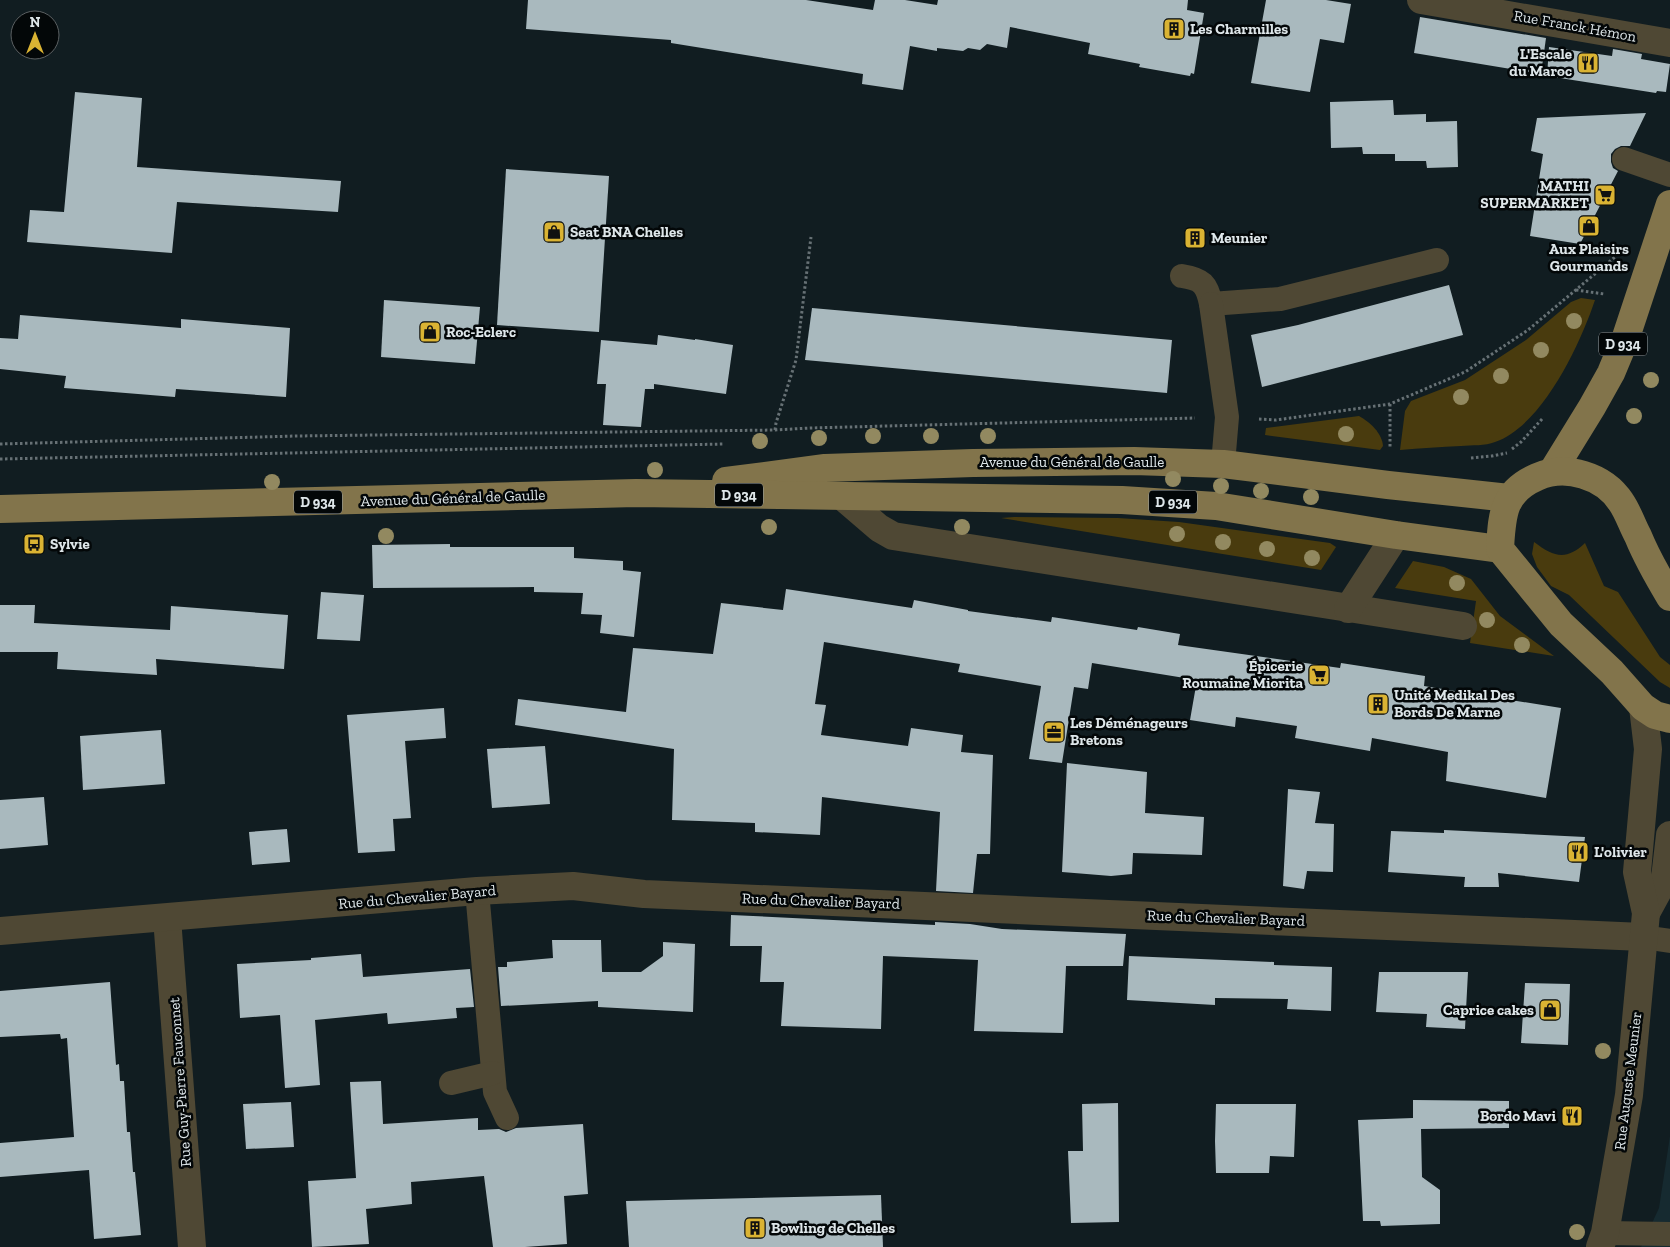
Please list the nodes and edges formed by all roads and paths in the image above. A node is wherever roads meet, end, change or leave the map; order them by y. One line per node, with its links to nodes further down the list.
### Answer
1 (1421, 0): 2 (street, Rue Franck Hémon)
2 (1670, 43)
3 (1624, 159): 4 (lane)
4 (1670, 175)
5 (1670, 204): 7 (main road, D 934)
6 (811, 237): 17 (path)
7 (1662, 253): 24 (main road, D 934)
8 (1618, 254): 11 (path)
9 (1437, 260): 13 (lane)
10 (1182, 276): 13 (lane)
11 (1576, 290): 12 (path); 14 (path)
12 (1609, 295)
13 (1211, 304): 15 (lane)
14 (1390, 404): 15 (path); 20 (path)
15 (1227, 417): 17 (path); 23 (lane)
16 (1543, 417): 21 (path)
17 (775, 430): 18 (path)
18 (0, 444)
19 (732, 444): 22 (path)
20 (1390, 448)
21 (1466, 458)
22 (0, 459)
23 (1224, 464): 25 (main road, Avenue du Général de Gaulle / D 934); 27 (main road, Avenue du Général de Gaulle / D 934)
24 (1552, 472): 27 (main road); 31 (main road)
25 (636, 493): 26 (main road, Avenue du Général de Gaulle / D 934); 28 (main road, Avenue du Général de Gaulle / D 934)
26 (843, 497): 29 (main road, Avenue du Général de Gaulle / D 934); 32 (street)
27 (1509, 498): 30 (main road)
28 (0, 510)
29 (1396, 535): 30 (main road, Avenue du Général de Gaulle / D 934); 32 (street)
30 (1500, 549): 34 (main road)
31 (1670, 597)
32 (1348, 609): 33 (street)
33 (1462, 626)
34 (1644, 707): 35 (main road); 39 (street, Rue Auguste Meunier)
35 (1670, 719)
36 (1670, 835): 39 (street, Rue Auguste Meunier)
37 (477, 891): 38 (street, Rue du Chevalier Bayard); 39 (street, Rue du Chevalier Bayard); 42 (lane)
38 (167, 918): 40 (street, Rue du Chevalier Bayard); 47 (street, Rue Guy-Pierre Fauconnet)
39 (1645, 925): 41 (lane); 46 (street, Rue Auguste Meunier)
40 (0, 932)
41 (1670, 941)
42 (493, 1073): 43 (lane); 44 (lane)
43 (451, 1083)
44 (507, 1118)
45 (1670, 1234): 46 (lane)
46 (1603, 1240)
47 (192, 1247)

